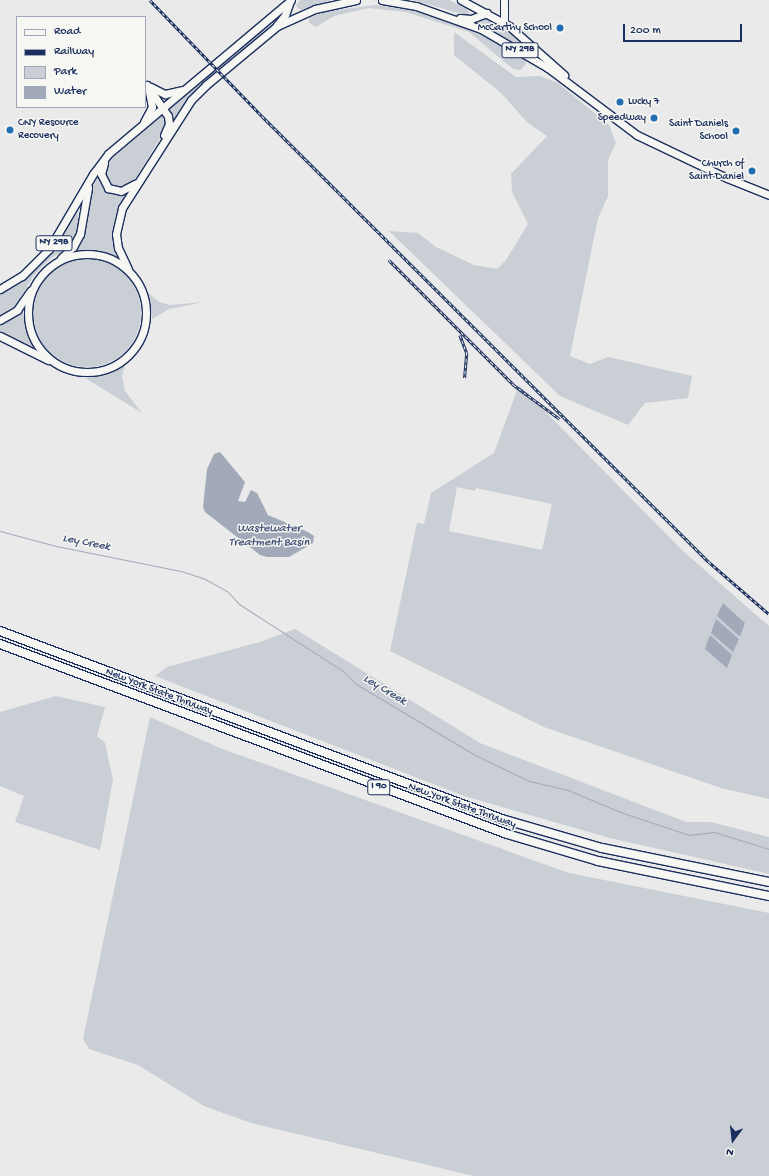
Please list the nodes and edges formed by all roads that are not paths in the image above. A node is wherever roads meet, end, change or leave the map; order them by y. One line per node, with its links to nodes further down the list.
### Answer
1 (291, 0): 11 (main road); 13 (main road, NY 298)
2 (356, 0): 11 (main road)
3 (382, 0): 8 (main road, NY 298)
4 (461, 0): 6 (main road, NY 298)
5 (504, 1): 10 (main road)
6 (473, 6): 7 (main road, NY 298); 9 (main road)
7 (487, 13): 9 (main road); 10 (main road, NY 298)
8 (447, 15): 9 (main road); 14 (main road, NY 298)
9 (471, 19)
10 (504, 23): 14 (main road, NY 298)
11 (273, 29): 17 (main road)
12 (148, 85): 13 (main road); 15 (main road); 16 (main road)
13 (188, 87): 15 (main road, NY 298)
14 (586, 96): 21 (main road, NY 298)
15 (164, 108): 16 (main road, NY 298); 17 (main road)
16 (140, 127): 18 (main road, NY 298)
17 (158, 149): 20 (main road)
18 (108, 154): 19 (main road, NY 298); 20 (main road)
19 (89, 180): 22 (main road, NY 298); 25 (main road, NY 298)
20 (138, 181): 23 (main road)
21 (769, 195)
22 (58, 262): 23 (main road); 24 (main road)
23 (128, 269): 28 (main road)
24 (35, 285): 26 (main road); 28 (main road)
25 (0, 289)
26 (0, 320)
27 (0, 336): 28 (main road)
28 (53, 362)
29 (0, 631): 31 (highway, New York State Thruway / I 90)
30 (0, 644): 32 (highway, New York State Thruway / I 90)
31 (769, 882)
32 (769, 896)

